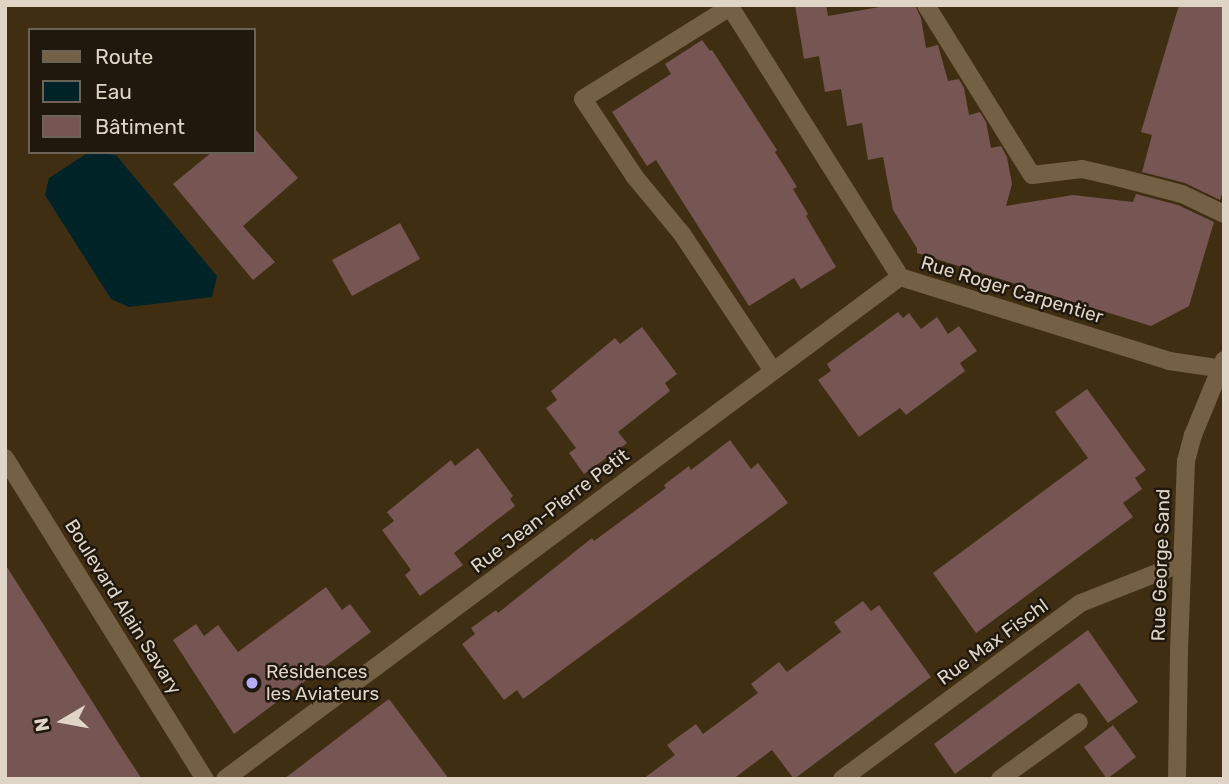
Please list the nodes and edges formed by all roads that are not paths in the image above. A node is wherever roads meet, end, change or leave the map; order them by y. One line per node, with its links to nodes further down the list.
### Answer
1 (926, 5): 3 (street)
2 (730, 6): 4 (street, Rue Roger Carpentier); 6 (street)
3 (1224, 214)
4 (900, 277): 5 (street, Rue Roger Carpentier); 6 (street, Rue Jean-Pierre Petit)
5 (1223, 365): 8 (street, Rue George Sand)
6 (773, 372): 11 (street, Rue Jean-Pierre Petit)
7 (8, 468): 10 (street, Boulevard Alain Savary)
8 (1182, 563): 12 (street, Rue Max Fischl); 14 (street, Rue George Sand)
9 (1079, 722): 13 (street)
10 (205, 779)
11 (225, 779)
12 (842, 779)
13 (1000, 779)
14 (1178, 779)

